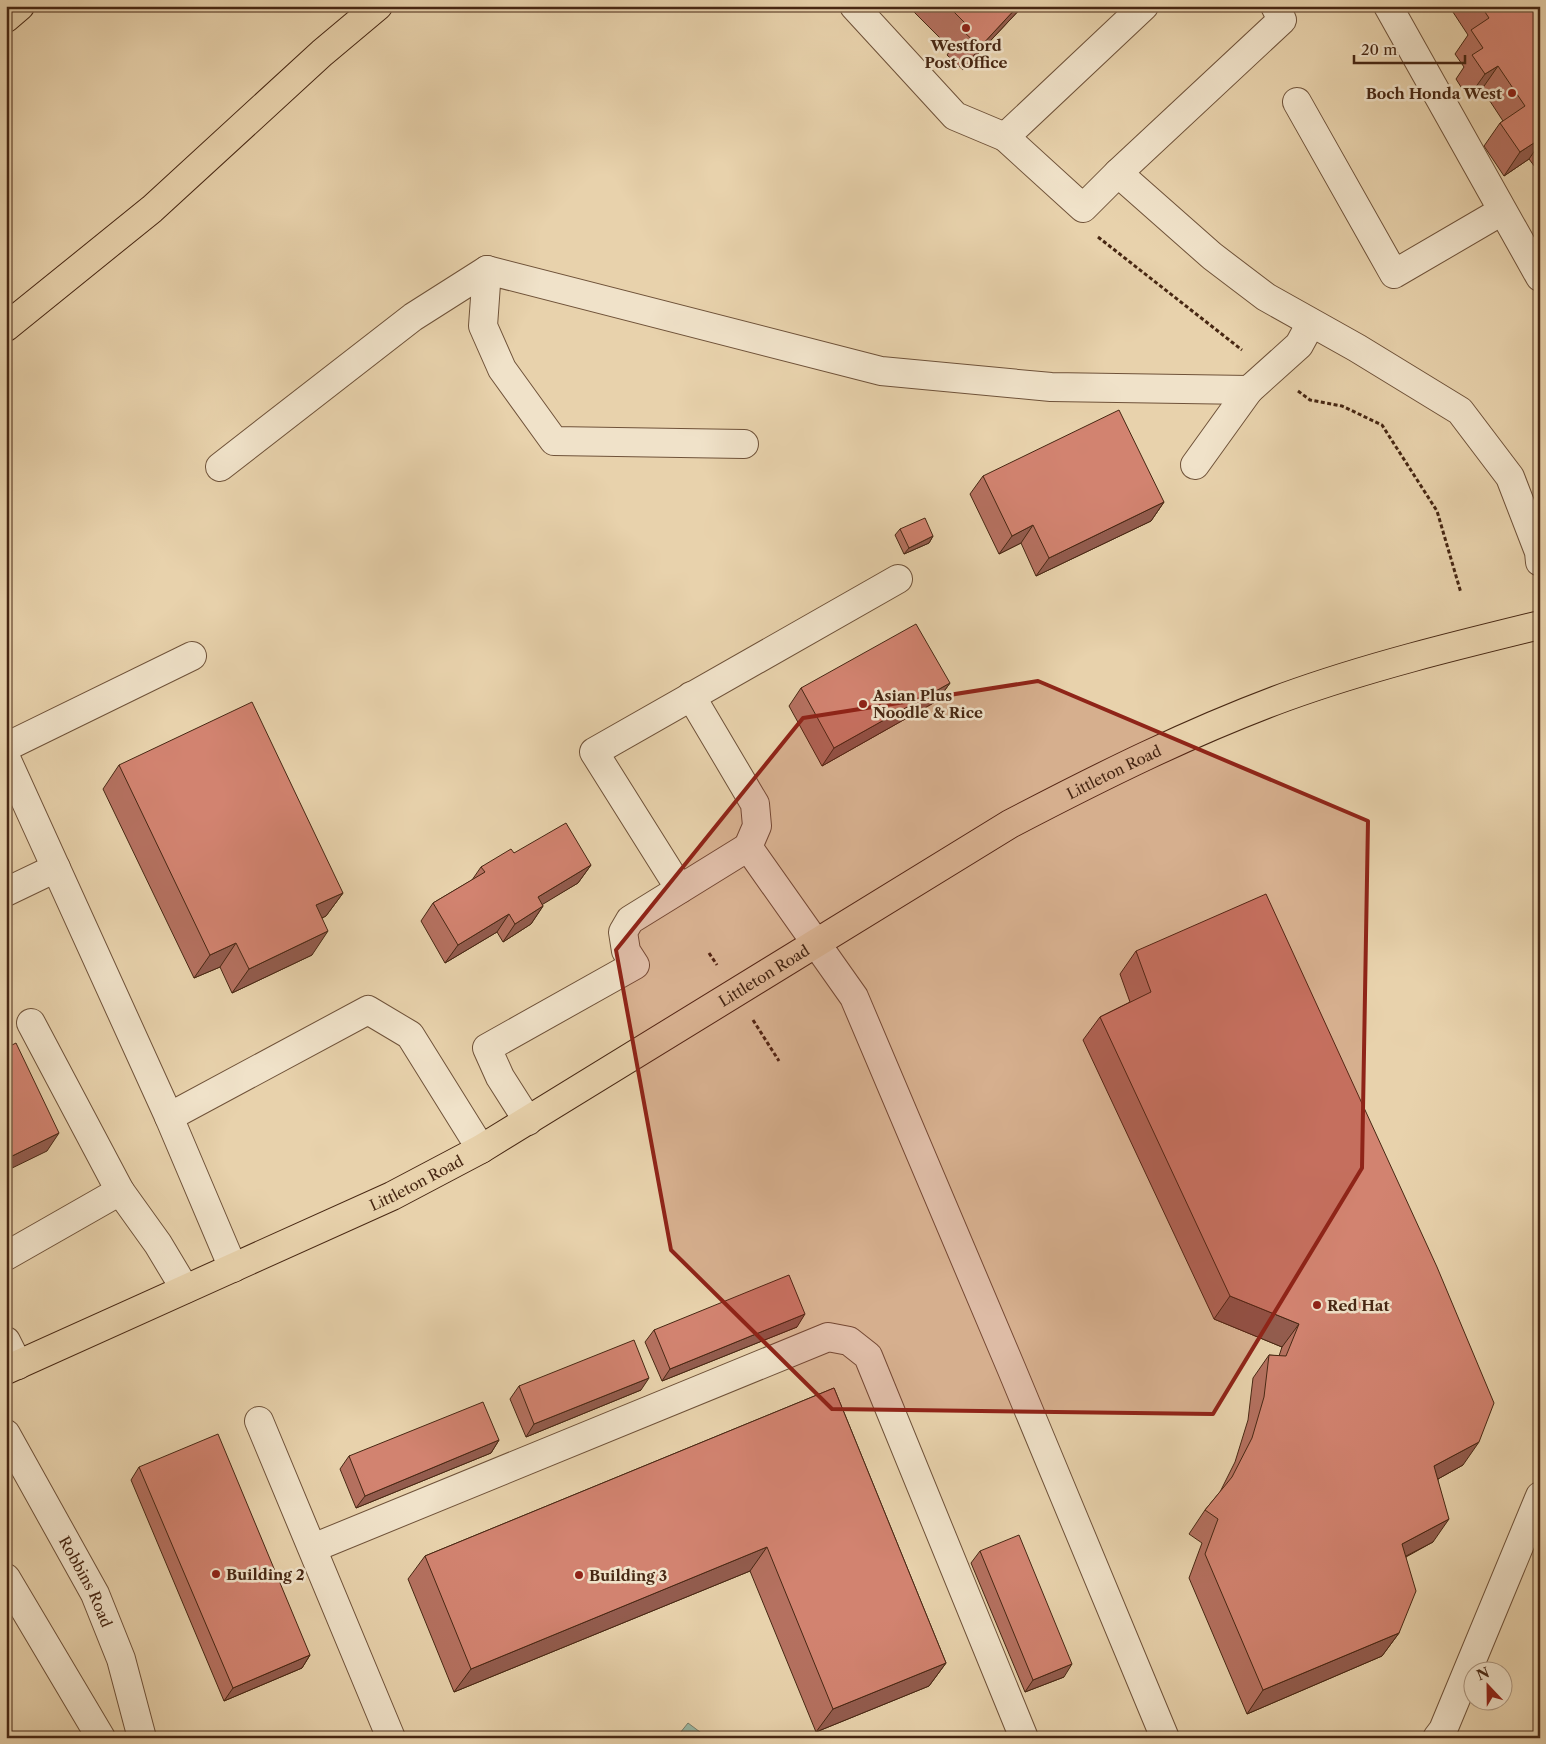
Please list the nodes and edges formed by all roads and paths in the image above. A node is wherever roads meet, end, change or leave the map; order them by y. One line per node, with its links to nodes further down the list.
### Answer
1 (20, 6): 7 (main road)
2 (378, 6): 16 (main road)
3 (854, 6): 9 (lane)
4 (1144, 6): 9 (lane)
5 (1275, 6): 10 (lane)
6 (1388, 6): 11 (lane)
7 (6, 18)
8 (1297, 102): 11 (lane)
9 (1005, 137): 10 (lane)
10 (1118, 173): 15 (lane)
11 (1502, 211): 14 (lane)
12 (1098, 237): 17 (path)
13 (487, 270): 18 (lane); 19 (lane); 21 (lane)
14 (1540, 277)
15 (1311, 323): 17 (lane); 22 (lane)
16 (6, 327)
17 (1270, 371): 18 (lane); 24 (path)
18 (1250, 390): 20 (lane)
19 (744, 444)
20 (1195, 465)
21 (220, 467)
22 (1540, 562)
23 (898, 579): 27 (lane)
24 (1461, 593)
25 (1540, 625): 34 (main road, Littleton Road)
26 (192, 656): 28 (lane)
27 (691, 696): 30 (lane); 32 (lane)
28 (6, 747)
29 (6, 758): 31 (lane)
30 (748, 847): 32 (lane); 34 (lane)
31 (56, 868): 33 (lane); 36 (lane)
32 (680, 890): 37 (lane)
33 (6, 892)
34 (816, 944): 37 (main road, Littleton Road); 55 (lane)
35 (31, 1023): 39 (lane)
36 (169, 1117): 38 (lane); 41 (lane)
37 (528, 1121): 38 (main road, Littleton Road)
38 (482, 1149): 41 (main road, Littleton Road)
39 (120, 1191): 40 (lane); 42 (lane)
40 (6, 1256)
41 (233, 1268): 42 (main road, Littleton Road)
42 (185, 1289): 43 (main road, Littleton Road)
43 (10, 1359)
44 (258, 1421): 47 (lane)
45 (6, 1434): 51 (lane, Robbins Road)
46 (1540, 1496): 56 (lane)
47 (313, 1548): 52 (lane); 54 (lane)
48 (6, 1578): 50 (lane)
49 (434, 1734): 53 (path)
50 (101, 1738)
51 (142, 1738)
52 (391, 1738)
53 (424, 1738)
54 (1024, 1738)
55 (1165, 1738)
56 (1437, 1738)

